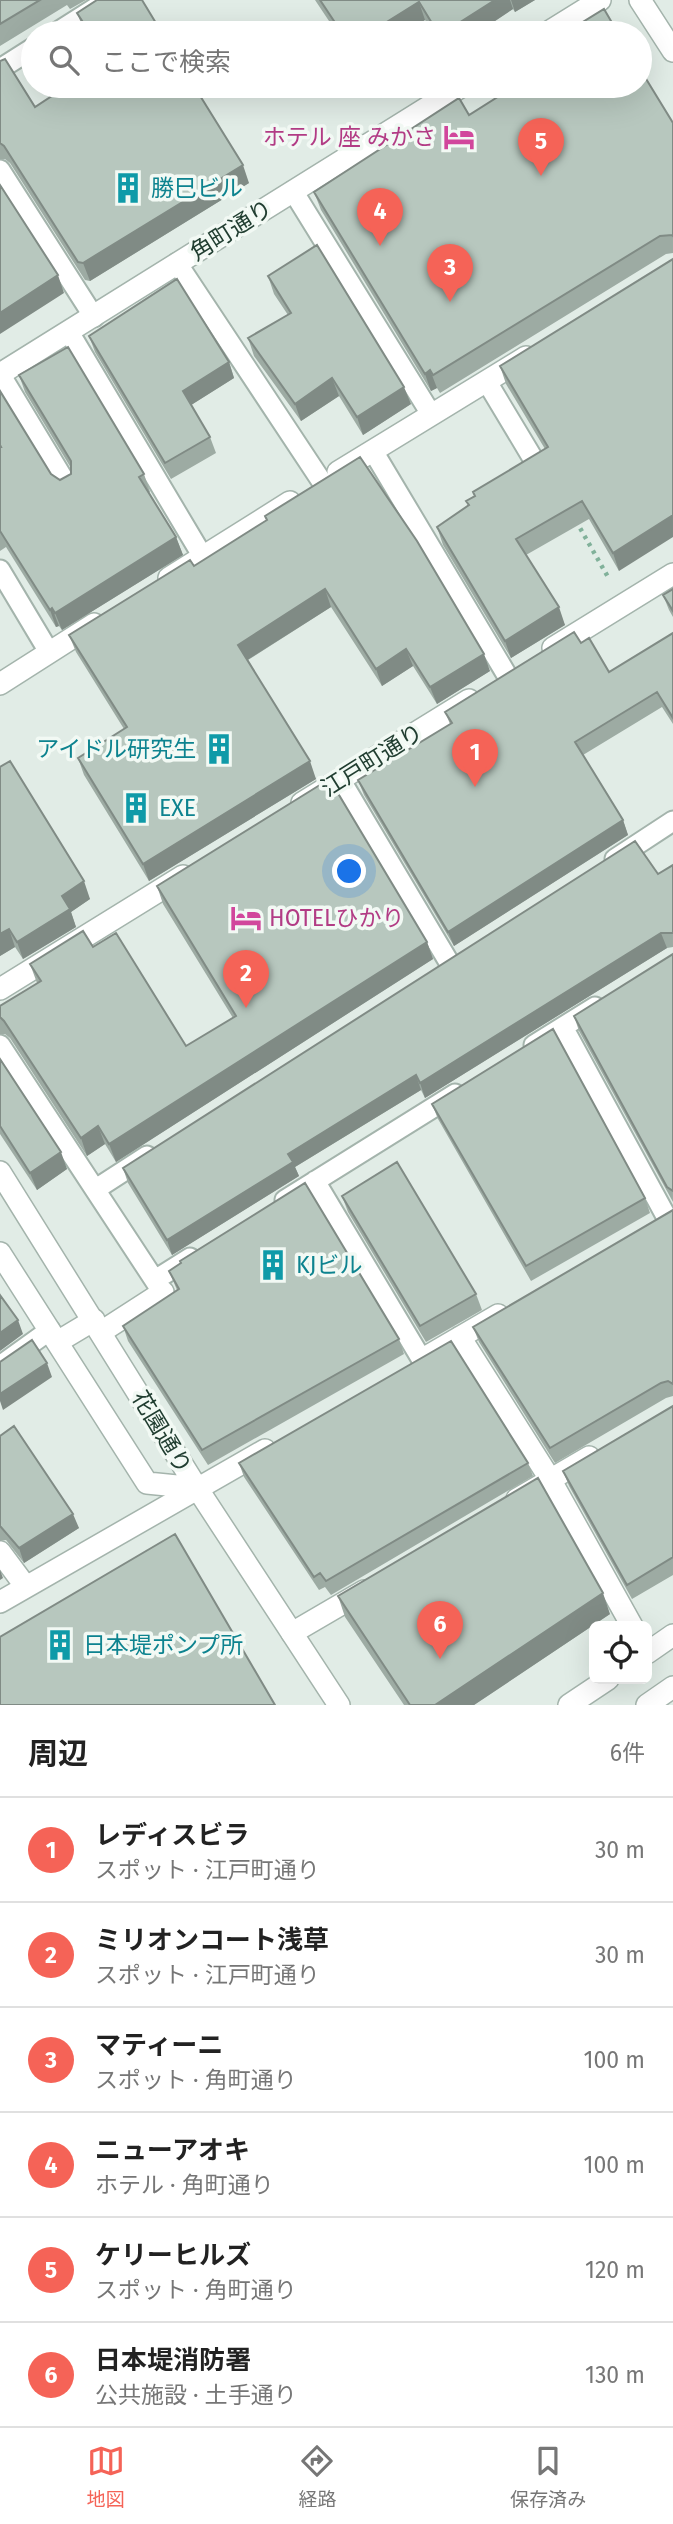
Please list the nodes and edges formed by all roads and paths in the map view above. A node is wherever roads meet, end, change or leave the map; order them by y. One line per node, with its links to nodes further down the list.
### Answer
1 (108, 0): 4 (lane)
2 (600, 0): 5 (street)
3 (640, 0): 6 (street)
4 (75, 21)
5 (566, 21)
6 (673, 51)
7 (21, 56): 8 (lane)
8 (0, 69)
9 (444, 98): 11 (street, 角町通り)
10 (0, 170): 13 (lane)
11 (293, 191): 12 (street, 角町通り); 18 (lane)
12 (177, 263): 13 (street, 角町通り); 21 (lane)
13 (94, 317): 14 (street, 角町通り)
14 (69, 332): 16 (street, 角町通り); 24 (lane)
15 (545, 345): 17 (street)
16 (0, 374): 22 (lane)
17 (487, 382): 18 (street); 20 (lane)
18 (431, 414): 19 (street)
19 (373, 451): 21 (street); 31 (lane)
20 (532, 457)
21 (322, 482): 24 (street)
22 (67, 485)
23 (571, 512): 28 (path)
24 (203, 558): 27 (street)
25 (0, 570): 30 (lane)
26 (673, 574): 28 (street, 江戸町通り)
27 (156, 587)
28 (624, 604): 31 (street, 江戸町通り)
29 (108, 616): 30 (street)
30 (49, 652): 32 (street)
31 (508, 677): 33 (street, 江戸町通り)
32 (0, 684)
33 (341, 779): 34 (street, 江戸町通り); 38 (lane)
34 (281, 816)
35 (673, 821): 37 (lane)
36 (198, 867): 39 (street)
37 (603, 867)
38 (450, 964)
39 (0, 989)
40 (607, 1000): 41 (lane)
41 (564, 1027): 43 (lane); 50 (lane)
42 (0, 1045): 48 (lane)
43 (516, 1056)
44 (469, 1086): 47 (lane)
45 (167, 1144): 48 (lane)
46 (0, 1172): 56 (street, 花園通り)
47 (316, 1181): 49 (lane); 59 (lane)
48 (96, 1189): 54 (lane)
49 (270, 1209)
50 (671, 1220): 51 (street)
51 (645, 1231)
52 (212, 1245): 54 (lane)
53 (0, 1253): 57 (street, 花園通り)
54 (159, 1286): 56 (street)
55 (518, 1304): 58 (street)
56 (97, 1326): 57 (street); 65 (street, 花園通り)
57 (55, 1336): 60 (lane); 65 (street, 花園通り)
58 (460, 1337): 59 (street); 64 (street)
59 (422, 1360): 61 (street)
60 (0, 1366)
61 (398, 1373)
62 (279, 1442): 65 (street)
63 (606, 1448): 64 (street)
64 (550, 1479): 66 (street); 71 (street)
65 (197, 1488): 69 (street); 72 (street)
66 (504, 1507)
67 (0, 1552): 69 (street)
68 (377, 1583): 72 (street)
69 (26, 1587): 70 (street)
70 (0, 1602)
71 (629, 1621)
72 (292, 1633): 77 (street)
73 (673, 1635): 74 (street)
74 (652, 1650)
75 (600, 1684): 78 (street)
76 (673, 1688): 79 (street)
77 (340, 1705)
78 (569, 1705)
79 (647, 1705)

